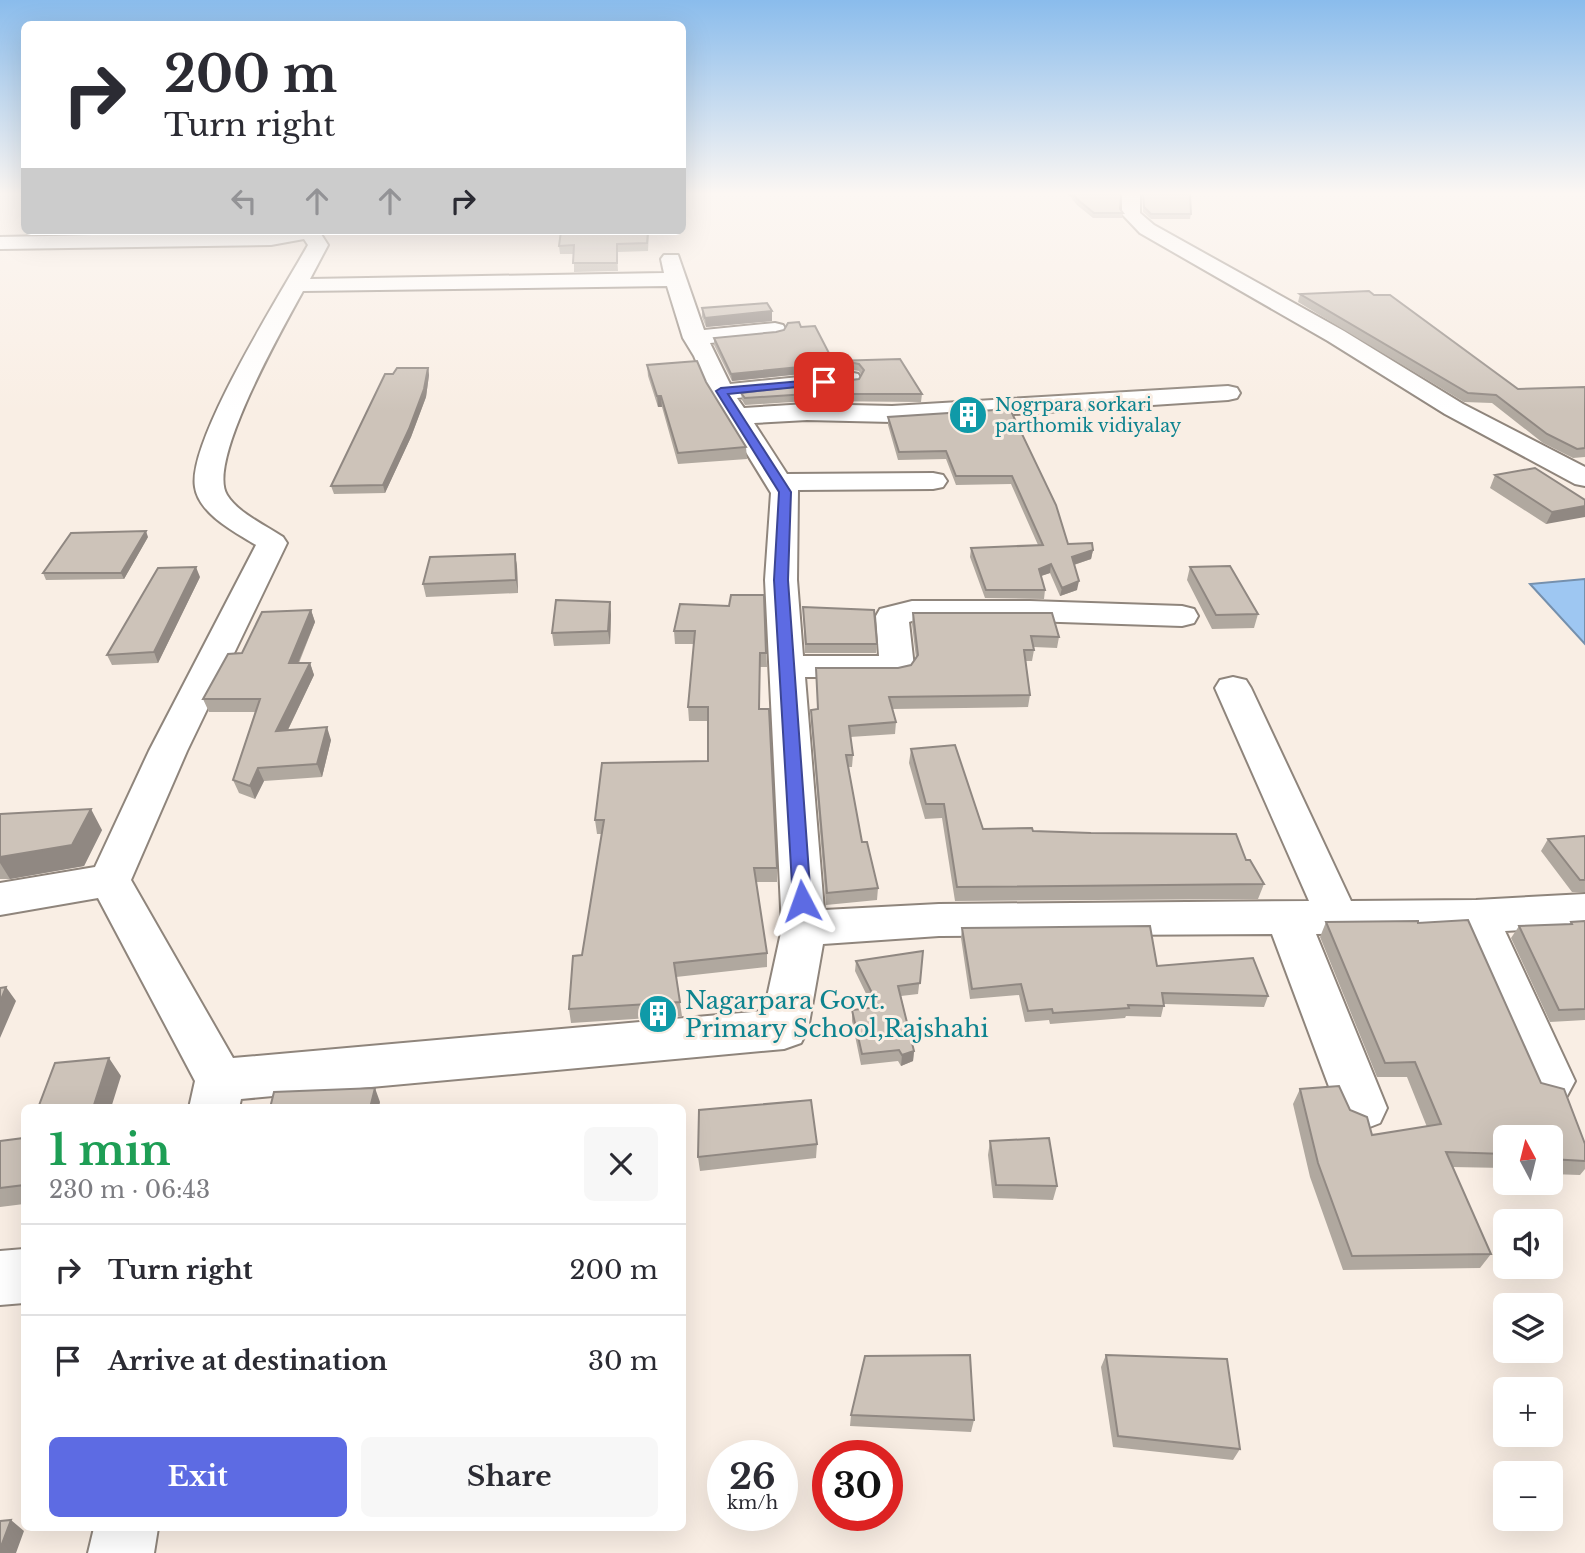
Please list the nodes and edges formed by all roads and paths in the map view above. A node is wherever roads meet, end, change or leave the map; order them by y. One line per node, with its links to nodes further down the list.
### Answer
1 (307, 266): 3 (street)
2 (1209, 266): 9 (street)
3 (297, 285): 5 (street); 15 (street)
4 (775, 330): 5 (street)
5 (695, 338): 8 (street)
6 (849, 379): 8 (street)
7 (1228, 393): 8 (street)
8 (729, 404): 11 (street)
9 (1585, 478)
10 (933, 481): 11 (street)
11 (780, 482): 13 (street)
12 (1182, 616): 13 (street)
13 (785, 666): 21 (street)
14 (1233, 688): 19 (street)
15 (110, 880): 16 (street); 23 (street)
16 (0, 899)
17 (1585, 910): 18 (street)
18 (1476, 916): 19 (street); 22 (street)
19 (1338, 918): 20 (street)
20 (1288, 919): 21 (street); 24 (street)
21 (804, 928): 23 (street)
22 (1550, 1080)
23 (217, 1094)
24 (1362, 1108)
25 (21, 1276): 26 (street)
26 (0, 1278)
27 (125, 1531): 28 (street)
28 (121, 1553)

